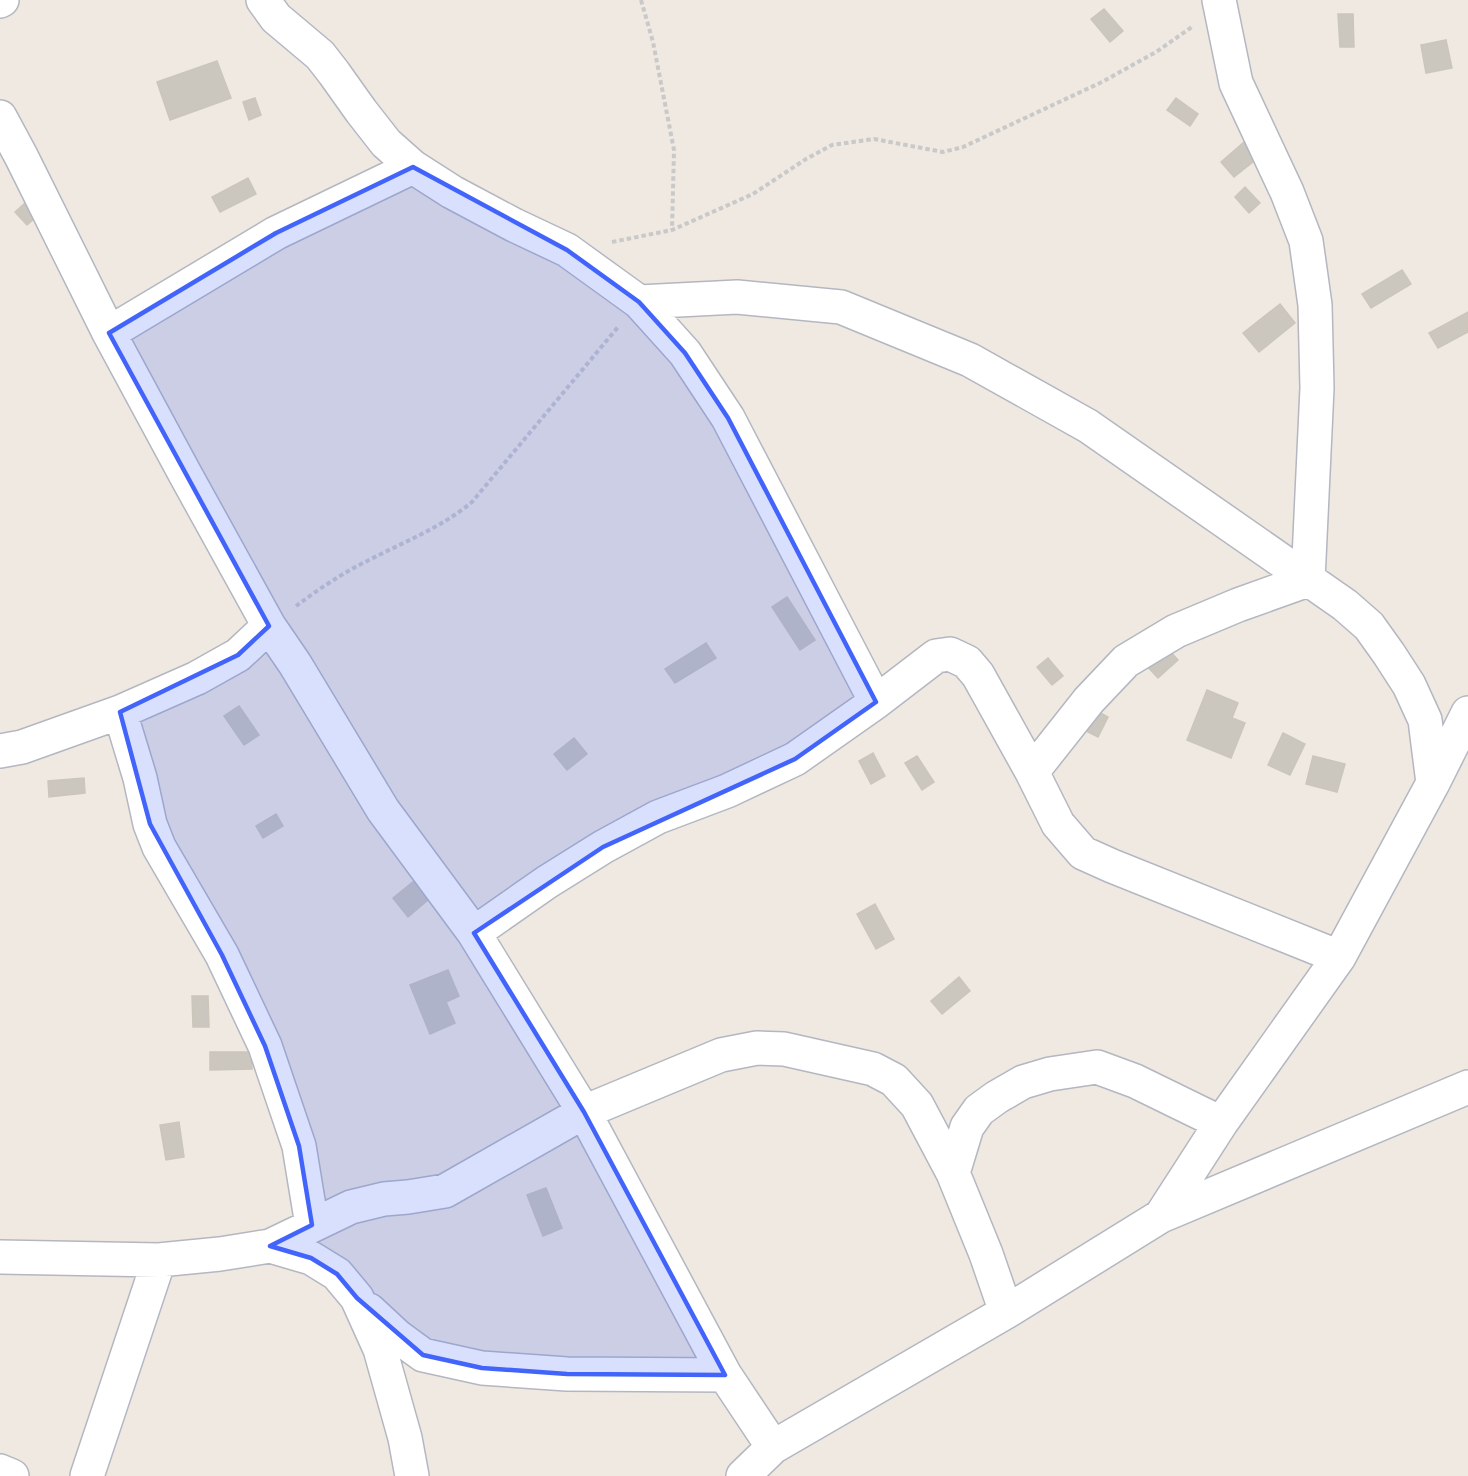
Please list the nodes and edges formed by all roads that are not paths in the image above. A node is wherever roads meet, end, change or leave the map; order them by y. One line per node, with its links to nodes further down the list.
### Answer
1 (263, 0): 4 (street)
2 (1220, 4): 7 (street)
3 (0, 117): 6 (street)
4 (413, 167): 5 (street); 6 (street)
5 (639, 302): 7 (street); 11 (street)
6 (109, 333): 8 (street)
7 (1308, 580): 15 (street); 16 (street)
8 (269, 626): 9 (street); 10 (street)
9 (238, 656): 10 (street); 12 (street)
10 (295, 664): 17 (street)
11 (876, 702): 15 (street); 17 (street)
12 (120, 712): 14 (street); 24 (street)
13 (1468, 713): 16 (street)
14 (0, 751)
15 (1032, 772): 18 (street)
16 (1433, 783): 18 (street)
17 (474, 933): 20 (street)
18 (1339, 957): 21 (street)
19 (1468, 1087): 23 (street)
20 (584, 1112): 22 (street); 24 (street); 30 (street)
21 (1221, 1123): 22 (street); 23 (street)
22 (953, 1173): 29 (street)
23 (1161, 1216): 29 (street)
24 (312, 1225): 25 (street)
25 (270, 1246): 27 (street); 28 (street)
26 (0, 1257): 27 (street)
27 (159, 1260): 34 (street)
28 (357, 1299): 30 (street); 35 (street)
29 (1006, 1311): 31 (street)
30 (725, 1375): 31 (street)
31 (773, 1448): 36 (street)
32 (0, 1471): 33 (street)
33 (12, 1476)
34 (87, 1476)
35 (412, 1476)
36 (743, 1476)

